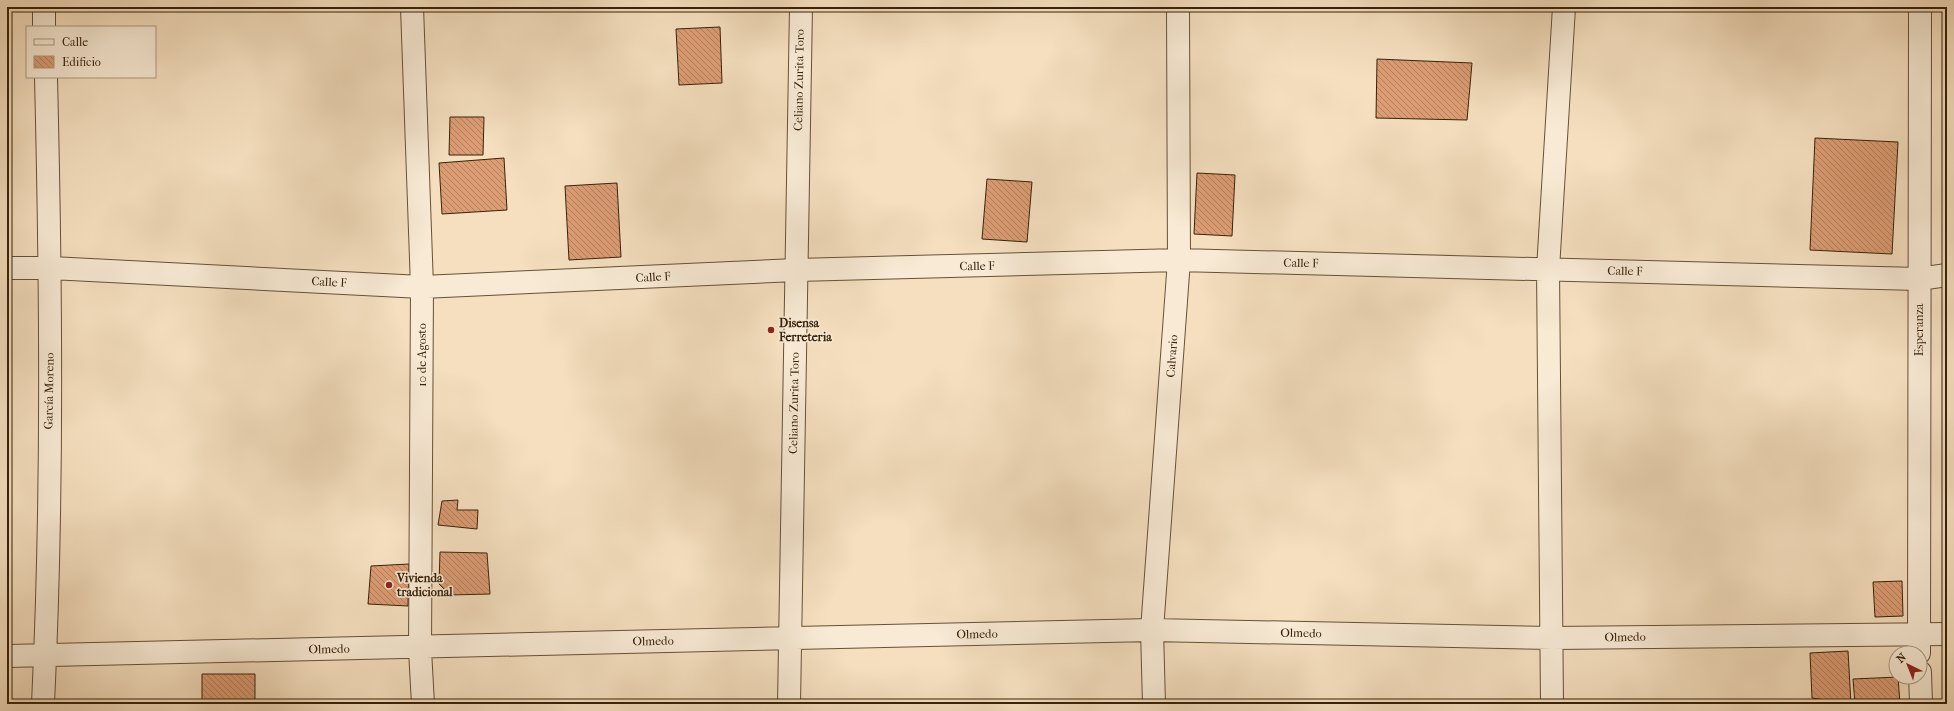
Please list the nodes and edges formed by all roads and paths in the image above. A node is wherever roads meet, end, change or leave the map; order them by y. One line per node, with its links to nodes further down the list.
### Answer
1 (44, 7): 7 (street)
2 (412, 7): 16 (street, 10 de Agosto)
3 (801, 7): 13 (street, Celiano Zurita Toro)
4 (1178, 7): 9 (street, Calvario)
5 (1564, 7): 12 (street)
6 (1920, 7): 15 (street, Esperanza)
7 (44, 26)
8 (46, 78): 11 (street, García Moreno)
9 (1179, 260): 12 (street, Calle F); 13 (street, Calle F); 17 (street, Calvario)
10 (7, 268): 11 (street, Calle F)
11 (50, 268): 16 (street, Calle F); 23 (street, García Moreno)
12 (1548, 269): 15 (street, Calle F); 20 (street)
13 (796, 270): 16 (street, Calle F); 19 (street, Celiano Zurita Toro)
14 (1947, 275): 15 (street, Calle F)
15 (1919, 279): 21 (street, Esperanza)
16 (422, 287): 22 (street, 10 de Agosto)
17 (1152, 630): 19 (street, Olmedo); 20 (street, Olmedo); 29 (street, Calvario)
18 (1947, 634): 21 (street, Olmedo)
19 (790, 638): 22 (street, Olmedo); 28 (street, Celiano Zurita Toro)
20 (1552, 638): 21 (street, Olmedo); 30 (street)
21 (1919, 643)
22 (420, 647): 23 (street, Olmedo); 27 (street, 10 de Agosto)
23 (46, 655): 24 (street, Olmedo); 26 (street, García Moreno)
24 (7, 656)
25 (1920, 685): 31 (street)
26 (44, 704)
27 (423, 704)
28 (789, 704)
29 (1154, 704)
30 (1552, 704)
31 (1921, 704)

